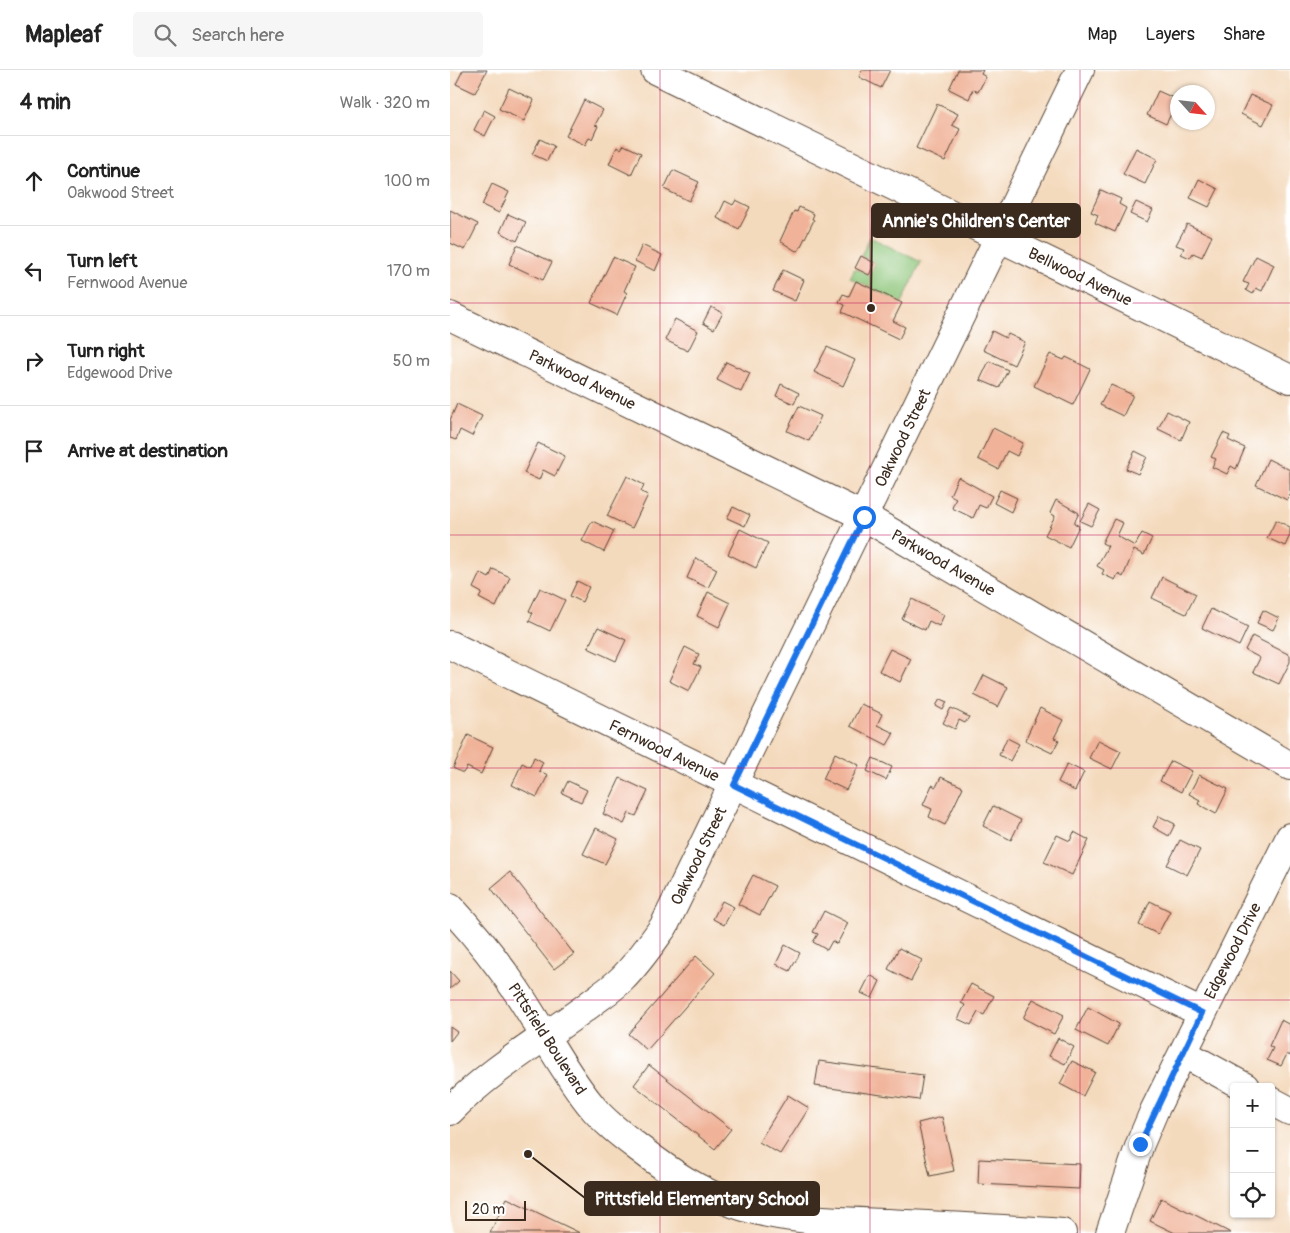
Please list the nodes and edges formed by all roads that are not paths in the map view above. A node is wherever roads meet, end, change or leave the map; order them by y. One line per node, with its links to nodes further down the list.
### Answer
1 (655, 70): 3 (street, Bellwood Avenue)
2 (1080, 70): 3 (street, Oakwood Street)
3 (1000, 238): 5 (street, Bellwood Avenue); 6 (street, Oakwood Street)
4 (450, 316): 6 (street, Parkwood Avenue)
5 (1290, 379)
6 (864, 517): 8 (street, Parkwood Avenue); 9 (street, Oakwood Street)
7 (450, 645): 9 (street, Fernwood Avenue)
8 (1290, 766)
9 (734, 785): 12 (street, Fernwood Avenue); 13 (street, Oakwood Street)
10 (1290, 837): 12 (street, Edgewood Drive)
11 (450, 907): 13 (street, Pittsfield Boulevard)
12 (1202, 1013): 14 (street, Edgewood Drive)
13 (546, 1037): 17 (street, Oakwood Street); 19 (street, Pittsfield Boulevard)
14 (1183, 1053): 15 (street); 21 (street, Edgewood Drive)
15 (1238, 1083)
16 (1275, 1103): 18 (street)
17 (450, 1111)
18 (1290, 1111)
19 (857, 1228): 20 (street, Pittsfield Boulevard)
20 (1062, 1233)
21 (1110, 1233)

